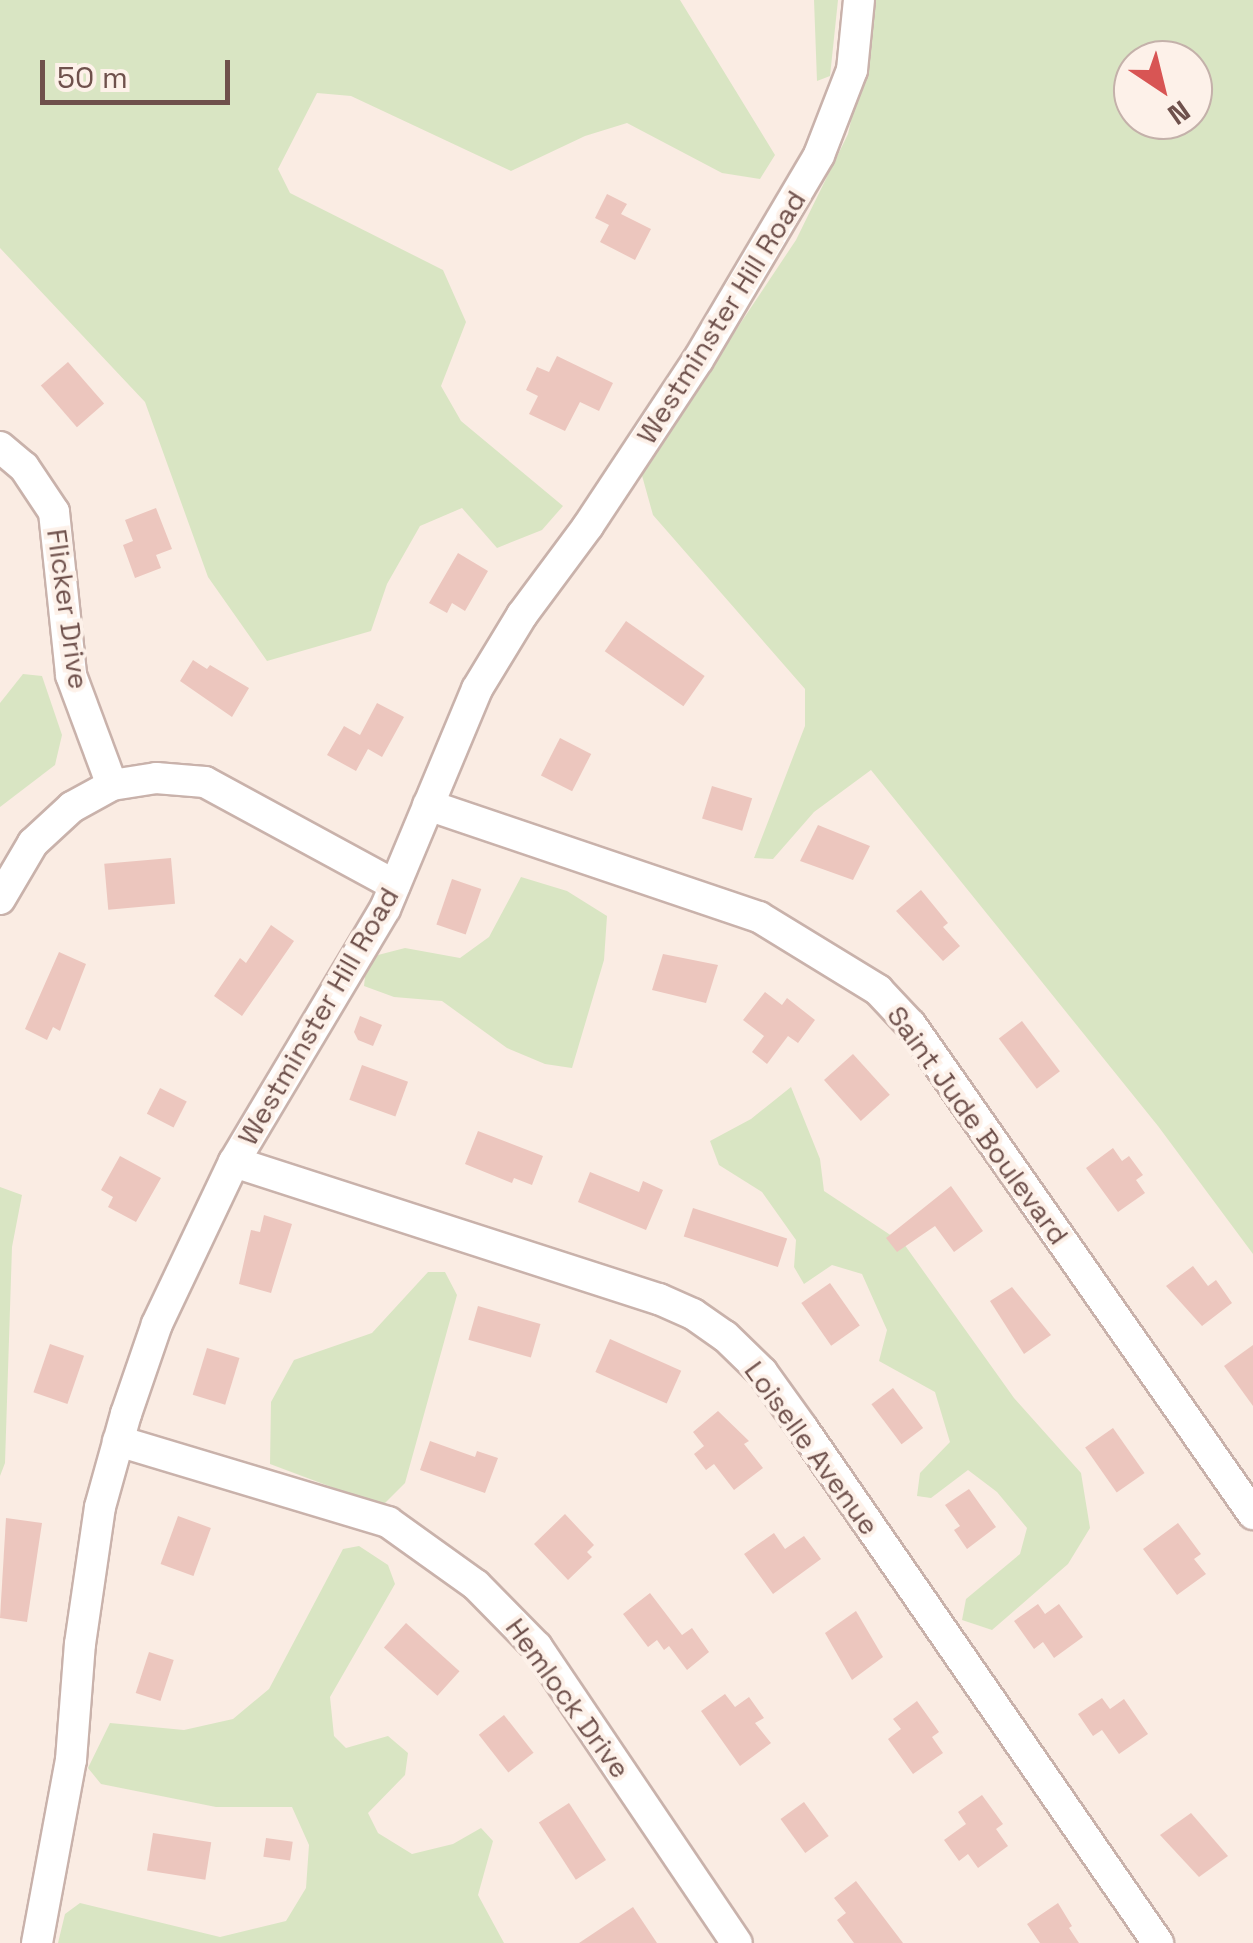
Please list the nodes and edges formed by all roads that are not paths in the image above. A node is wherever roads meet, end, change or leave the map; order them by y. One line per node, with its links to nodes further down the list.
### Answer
1 (859, 0): 4 (street, Westminster Hill Road)
2 (0, 447): 3 (street, Flicker Drive)
3 (112, 785): 5 (street); 6 (street)
4 (428, 804): 5 (street, Westminster Hill Road); 9 (street, Saint Jude Boulevard)
5 (395, 886): 7 (street, Westminster Hill Road)
6 (0, 898)
7 (234, 1162): 8 (street, Westminster Hill Road); 12 (street, Loiselle Avenue)
8 (118, 1441): 10 (street, Westminster Hill Road); 11 (street, Hemlock Drive)
9 (1253, 1514)
10 (37, 1943)
11 (737, 1943)
12 (1158, 1943)

